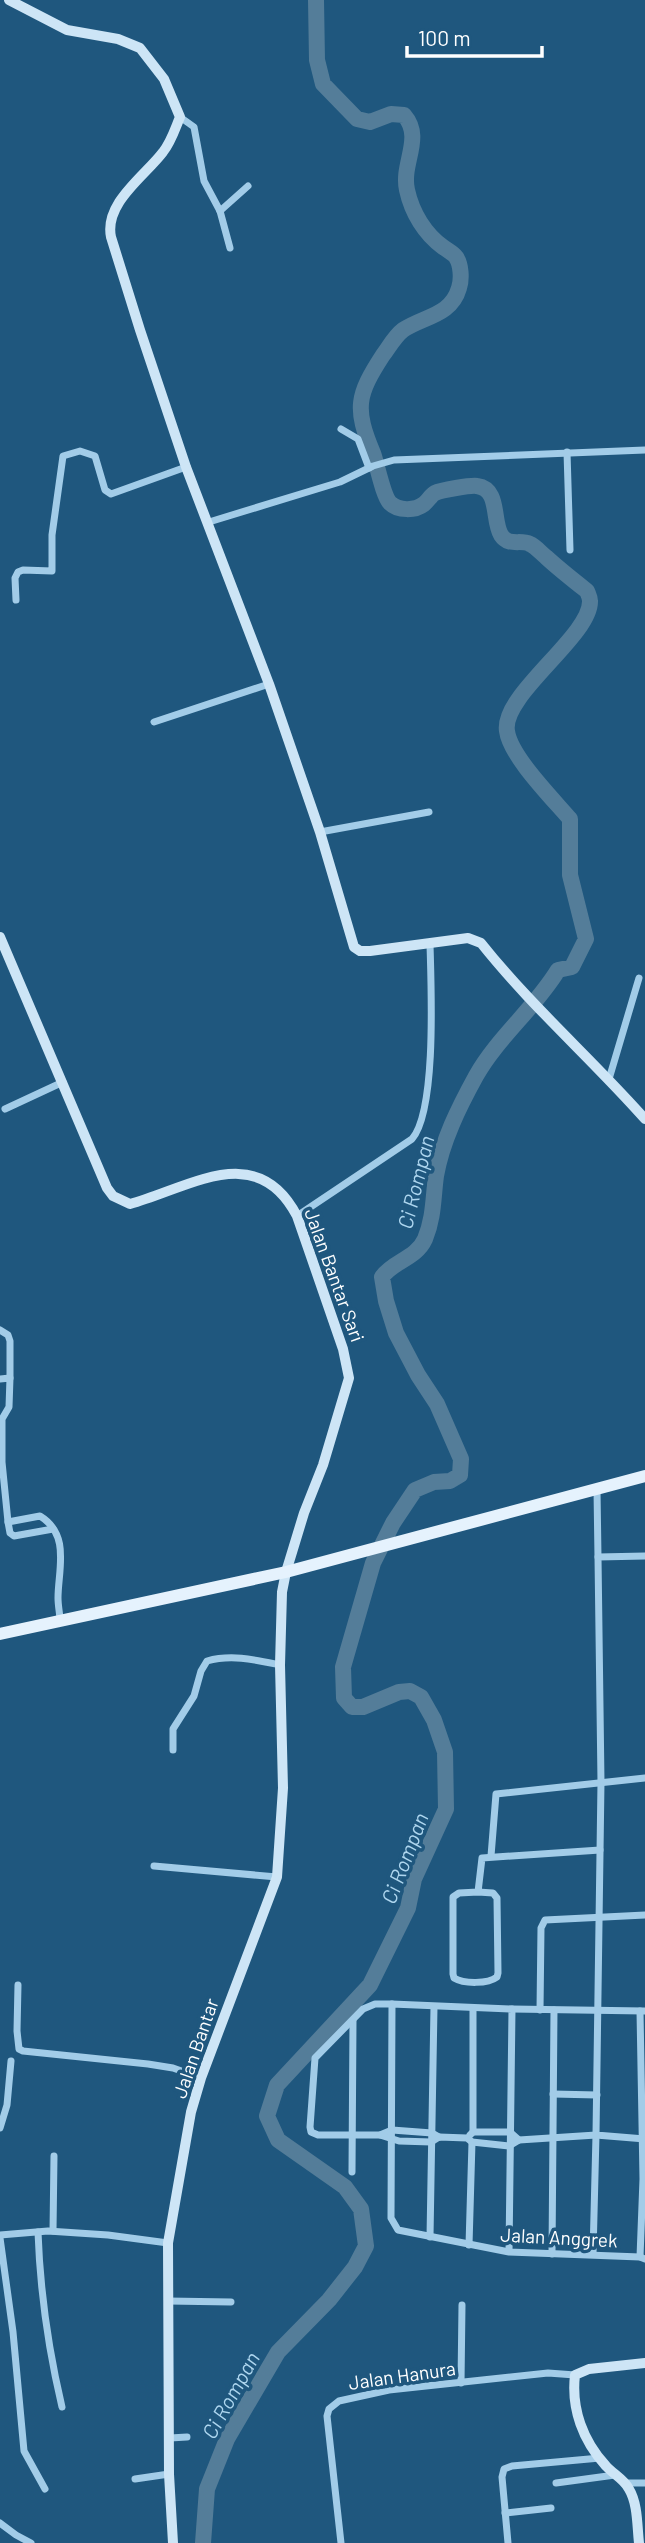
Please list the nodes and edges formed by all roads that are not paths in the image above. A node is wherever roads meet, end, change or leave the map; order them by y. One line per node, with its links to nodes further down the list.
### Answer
1 (9, 0): 2 (street)
2 (180, 117): 4 (street); 9 (street)
3 (248, 186): 4 (street)
4 (220, 211): 5 (street)
5 (229, 248)
6 (341, 429): 10 (street)
7 (645, 450): 8 (street)
8 (567, 452): 10 (street); 12 (street)
9 (186, 467): 11 (street); 13 (street)
10 (371, 467): 11 (street)
11 (209, 522): 14 (street)
12 (570, 550)
13 (16, 600)
14 (269, 684): 15 (street); 17 (street)
15 (155, 722)
16 (429, 812): 17 (street)
17 (320, 832): 19 (street)
18 (0, 937): 22 (street, Jalan Bantar Sari)
19 (430, 944): 21 (street); 25 (street)
20 (639, 978): 21 (street)
21 (609, 1079): 24 (street)
22 (63, 1082): 23 (street); 25 (street, Jalan Bantar Sari)
23 (5, 1109)
24 (645, 1119)
25 (297, 1216): 35 (street, Jalan Bantar Sari)
26 (0, 1330): 28 (street)
27 (0, 1378): 28 (street)
28 (10, 1378): 31 (street)
29 (645, 1476): 30 (main road)
30 (597, 1490): 34 (street); 35 (main road)
31 (8, 1522): 32 (street); 32 (street)
32 (53, 1529): 36 (street)
33 (645, 1556): 34 (street)
34 (598, 1558): 41 (street)
35 (286, 1572): 36 (main road); 38 (street, Jalan Bantar)
36 (60, 1621): 37 (main road)
37 (0, 1634)
38 (280, 1665): 39 (street); 45 (street, Jalan Bantar)
39 (173, 1749)
40 (645, 1778): 41 (street)
41 (601, 1782): 42 (street); 43 (street)
42 (600, 1850): 43 (street); 48 (street)
43 (491, 1856): 46 (street)
44 (154, 1866): 45 (street)
45 (277, 1877): 61 (street, Jalan Bantar)
46 (478, 1892): 46 (street)
47 (645, 1915): 48 (street)
48 (600, 1917): 54 (street); 56 (street)
49 (18, 1985): 61 (street)
50 (392, 2004): 51 (street); 58 (street); 66 (street)
51 (434, 2007): 52 (street); 69 (street)
52 (473, 2008): 53 (street); 72 (street)
53 (512, 2010): 54 (street); 67 (street)
54 (540, 2010): 55 (street)
55 (554, 2010): 56 (street); 62 (street)
56 (598, 2011): 57 (street); 63 (street)
57 (643, 2011): 59 (street)
58 (353, 2021): 71 (street); 71 (street)
59 (643, 2055): 64 (street)
60 (11, 2061): 65 (street)
61 (201, 2077): 87 (street, Jalan Bantar)
62 (554, 2094): 63 (street); 73 (street)
63 (597, 2095): 70 (street)
64 (643, 2095): 74 (street)
65 (0, 2128)
66 (392, 2130): 68 (street); 69 (street); 75 (street)
67 (510, 2132): 72 (street); 76 (street); 78 (street)
68 (380, 2135): 71 (street); 75 (street)
69 (435, 2135): 72 (street); 77 (street)
70 (596, 2135): 73 (street); 74 (street); 91 (street)
71 (352, 2137): 80 (street)
72 (471, 2138): 78 (street); 88 (street)
73 (554, 2138): 76 (street); 90 (street)
74 (643, 2139): 81 (street)
75 (392, 2140): 77 (street); 86 (street, Jalan Anggrek)
76 (519, 2140): 78 (street)
77 (431, 2142): 86 (street)
78 (509, 2146): 89 (street)
79 (54, 2156): 83 (street)
80 (352, 2172)
81 (644, 2179): 82 (street)
82 (643, 2218): 92 (street)
83 (53, 2231): 84 (street); 87 (street)
84 (38, 2232): 85 (street); 99 (street)
85 (0, 2237): 109 (street)
86 (429, 2237): 88 (street, Jalan Anggrek)
87 (168, 2243): 93 (street, Jalan Bantar)
88 (469, 2245): 89 (street, Jalan Anggrek)
89 (509, 2252): 90 (street, Jalan Anggrek)
90 (552, 2254): 91 (street, Jalan Anggrek)
91 (593, 2254): 92 (street, Jalan Anggrek)
92 (642, 2258)
93 (168, 2301): 94 (street); 101 (street, Jalan Bantar)
94 (231, 2302)
95 (462, 2305): 98 (street)
96 (645, 2362): 97 (street)
97 (575, 2375): 98 (street, Jalan Hanura); 102 (street)
98 (461, 2382): 115 (street, Jalan Hanura)
99 (62, 2407)
100 (187, 2437): 101 (street)
101 (170, 2438): 103 (street, Jalan Bantar)
102 (600, 2458): 104 (street); 111 (street)
103 (170, 2474): 105 (street); 114 (street, Jalan Bantar)
104 (615, 2474): 106 (street); 107 (street)
105 (135, 2479)
106 (556, 2483)
107 (624, 2483): 108 (street); 117 (street)
108 (645, 2483)
109 (45, 2489)
110 (551, 2508): 111 (street)
111 (505, 2513): 116 (street)
112 (0, 2522): 113 (street)
113 (31, 2543)
114 (173, 2543)
115 (341, 2543)
116 (508, 2543)
117 (639, 2543)

